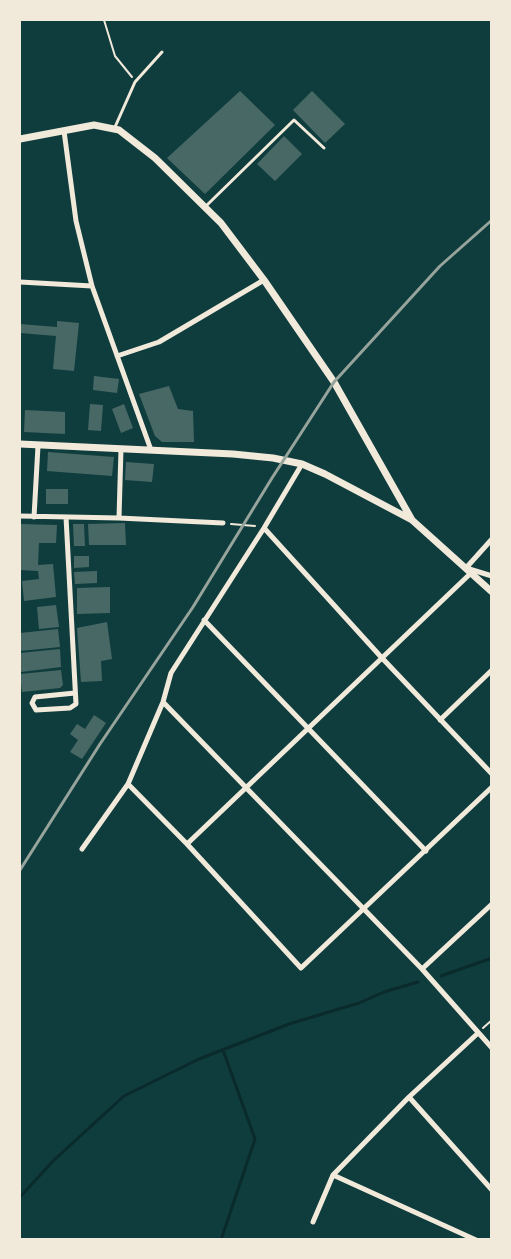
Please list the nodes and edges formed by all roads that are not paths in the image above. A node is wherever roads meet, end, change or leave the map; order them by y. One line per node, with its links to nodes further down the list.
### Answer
1 (162, 52): 2 (lane)
2 (115, 129): 3 (street); 6 (street)
3 (64, 131): 4 (street); 9 (street)
4 (20, 140)
5 (324, 148): 6 (lane)
6 (205, 207): 7 (street)
7 (264, 280): 10 (street); 20 (street)
8 (20, 282): 9 (street)
9 (92, 286): 10 (street)
10 (117, 356): 14 (street)
11 (20, 444): 12 (street)
12 (38, 446): 13 (street); 17 (street)
13 (122, 449): 14 (street); 19 (street)
14 (151, 450): 15 (street)
15 (302, 464): 20 (street); 22 (street)
16 (20, 516): 17 (street)
17 (34, 517): 18 (street)
18 (66, 517): 19 (street); 30 (street)
19 (119, 518): 21 (street)
20 (412, 520): 24 (street)
21 (223, 523)
22 (264, 528): 27 (street); 28 (street)
23 (492, 539): 24 (street)
24 (468, 570): 25 (street); 26 (street); 28 (street)
25 (492, 576)
26 (492, 592)
27 (204, 620): 31 (street); 33 (street)
28 (382, 658): 32 (street); 33 (street)
29 (492, 670): 32 (street)
30 (75, 693): 30 (street)
31 (163, 702): 35 (street); 37 (street)
32 (440, 720): 34 (street)
33 (309, 729): 37 (street); 40 (street)
34 (492, 774)
35 (128, 784): 38 (street); 39 (street)
36 (492, 787): 40 (street)
37 (248, 788): 38 (street); 42 (street)
38 (187, 844): 42 (street)
39 (82, 849)
40 (426, 851): 42 (street)
41 (492, 904): 43 (street)
42 (364, 910): 43 (street)
43 (422, 969): 44 (street)
44 (477, 1034): 45 (street); 46 (street)
45 (492, 1048)
46 (409, 1097): 47 (street); 48 (street)
47 (333, 1175): 49 (street); 50 (street)
48 (492, 1190)
49 (313, 1222)
50 (476, 1239)

